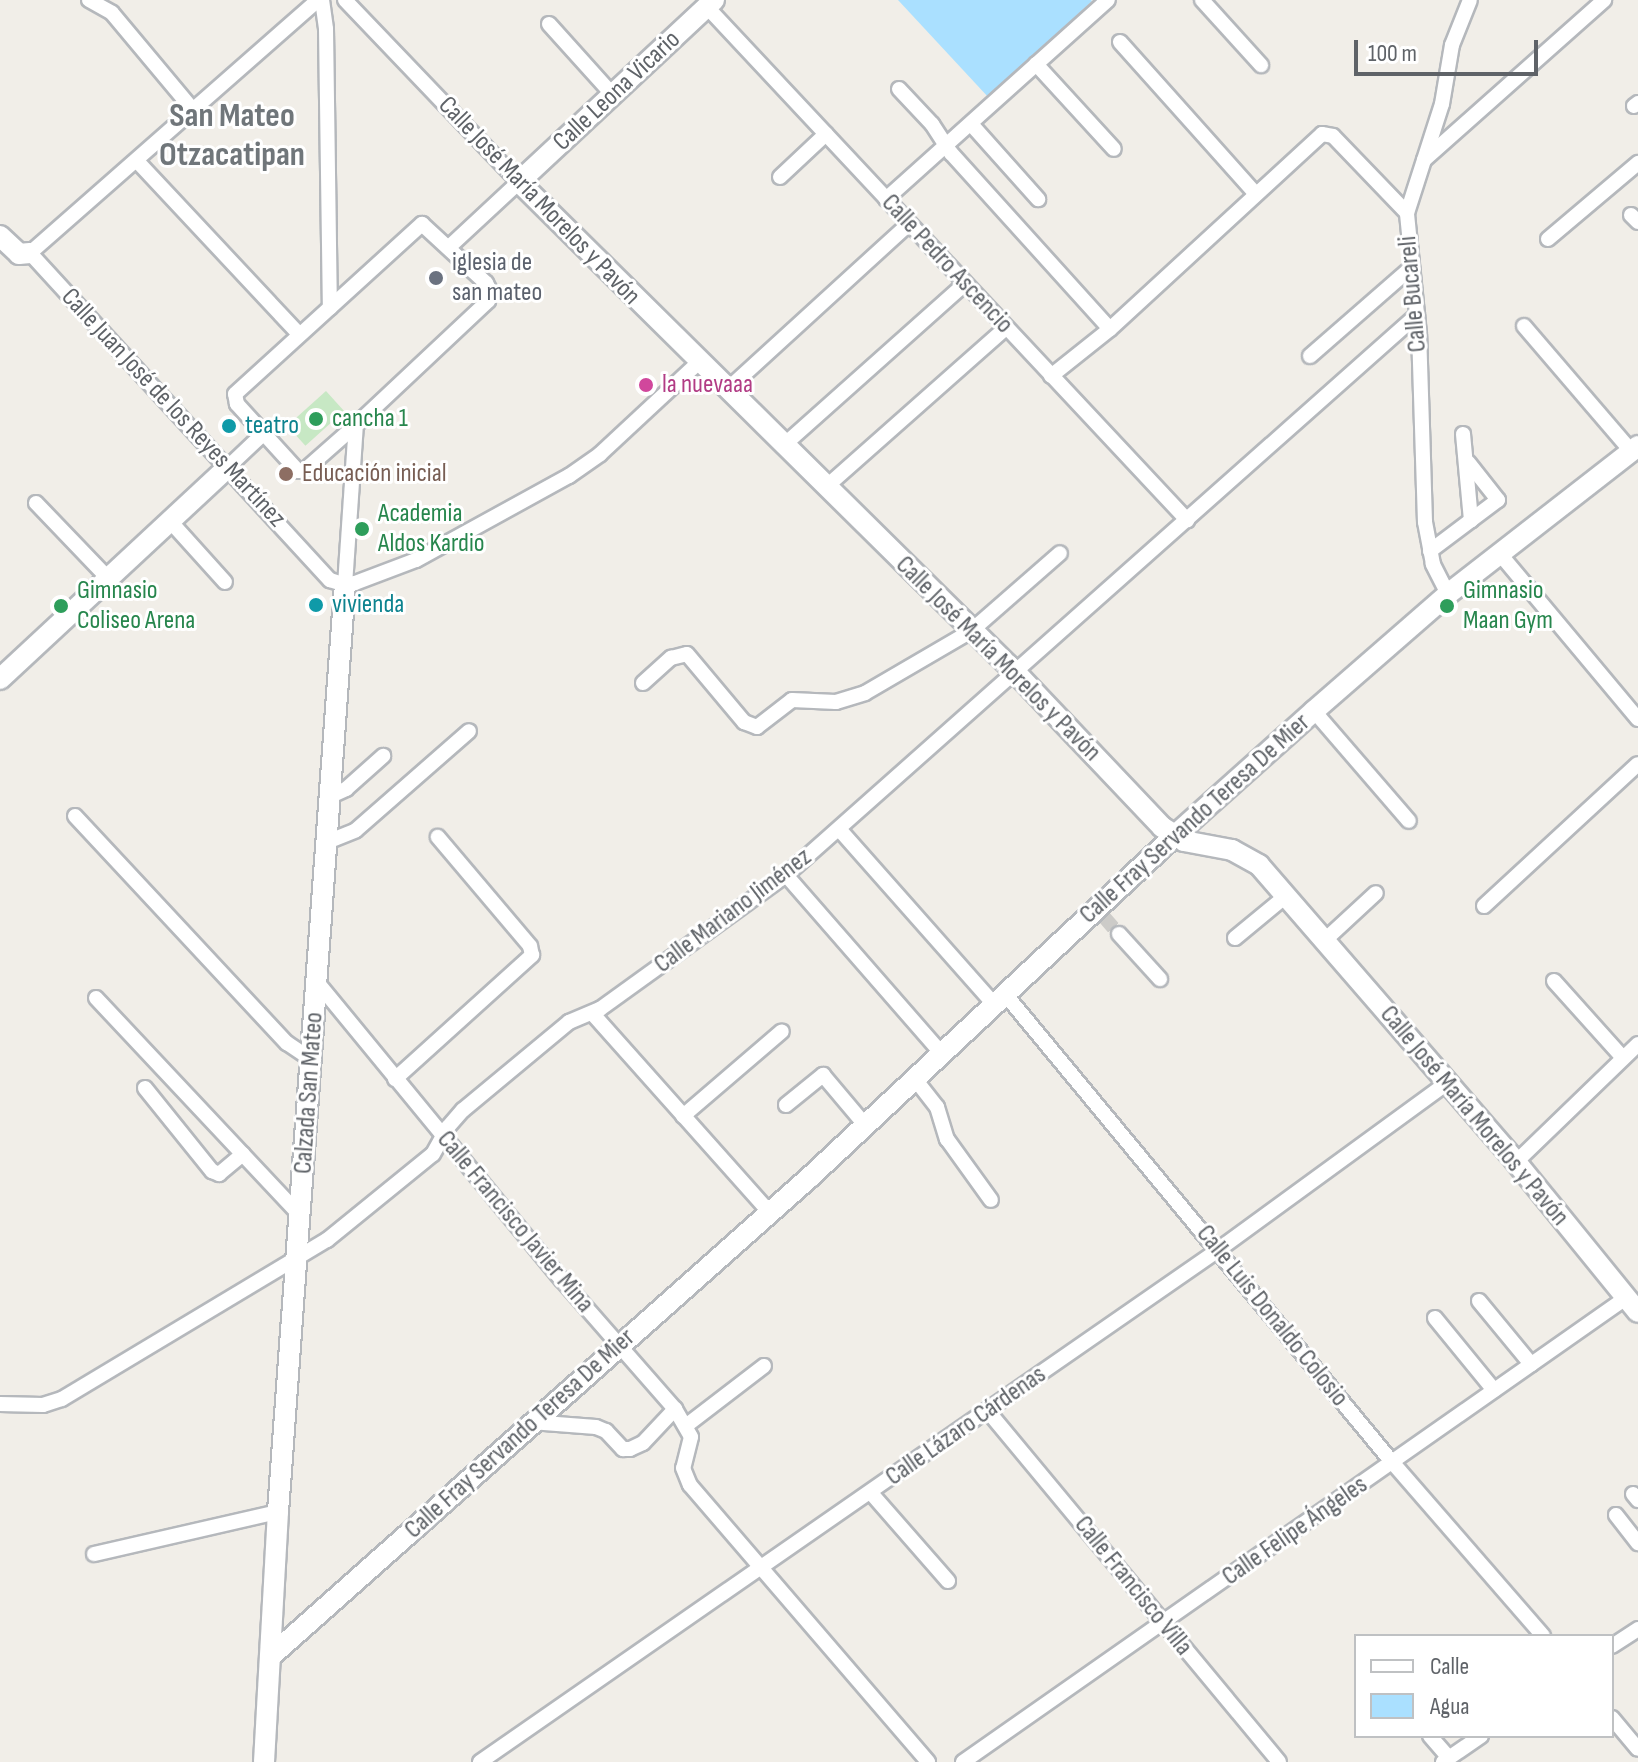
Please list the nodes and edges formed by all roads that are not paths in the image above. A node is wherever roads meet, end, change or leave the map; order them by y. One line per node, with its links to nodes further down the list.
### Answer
1 (89, 0): 15 (street)
2 (320, 0): 15 (street); 36 (street)
3 (345, 0): 24 (street, Calle José María Morelos y Pavón)
4 (1108, 0): 11 (street)
5 (1202, 0): 12 (street)
6 (1470, 0): 21 (street, Calle Bucareli)
7 (1604, 0): 21 (street)
8 (710, 4): 14 (main road, Calle Leona Vicario); 17 (street, Calle Pedro Ascencio)
9 (549, 24): 14 (street)
10 (1120, 42): 25 (street)
11 (1036, 64): 16 (street); 19 (street)
12 (1261, 65)
13 (899, 89): 18 (street)
14 (613, 95): 24 (main road, Calle Leona Vicario)
15 (194, 111): 20 (street)
16 (971, 124): 18 (street); 27 (street)
17 (826, 134): 23 (street); 26 (street, Calle Pedro Ascencio)
18 (946, 147): 26 (street); 40 (street)
19 (1114, 149)
20 (137, 161): 33 (street); 41 (street)
21 (1421, 163): 28 (street, Calle Bucareli)
22 (1638, 163): 31 (street)
23 (780, 177)
24 (519, 182): 32 (street, Calle Leona Vicario); 43 (main road, Calle José María Morelos y Pavón)
25 (1255, 193): 28 (street); 40 (street)
26 (886, 199): 29 (street, Calle Pedro Ascencio)
27 (1038, 199)
28 (1407, 213): 34 (street, Calle Bucareli)
29 (909, 224): 35 (street, Calle Pedro Ascencio); 45 (street)
30 (0, 236): 33 (main road, Calle Juan José de los Reyes Martínez)
31 (1548, 239)
32 (449, 247): 36 (street); 46 (street)
33 (30, 253): 52 (street, Calle Juan José de los Reyes Martínez)
34 (1411, 268): 37 (street, Calle Bucareli); 42 (street)
35 (965, 284): 39 (street, Calle Pedro Ascencio); 49 (street)
36 (330, 308): 41 (street)
37 (1417, 315): 55 (street, Calle Mariano Jiménez); 58 (street, Calle Bucareli)
38 (1524, 326): 50 (street)
39 (1006, 328): 44 (street, Calle Pedro Ascencio); 53 (street)
40 (1110, 329): 44 (street)
41 (299, 334): 47 (street)
42 (1310, 356)
43 (699, 362): 45 (main road, Calle José María Morelos y Pavón); 63 (street)
44 (1051, 376): 55 (street, Calle Pedro Ascencio)
45 (728, 389): 49 (main road, Calle José María Morelos y Pavón)
46 (356, 425): 47 (street); 63 (street, Calzada San Mateo)
47 (263, 434): 52 (street)
48 (1463, 434): 51 (street)
49 (784, 445): 53 (main road, Calle José María Morelos y Pavón)
50 (1635, 449): 60 (main road, Calle Fray Servando Teresa De Mier)
51 (1468, 462): 57 (street); 57 (street)
52 (227, 468): 56 (main road); 63 (street, Calle Juan José de los Reyes Martínez)
53 (826, 487): 65 (main road, Calle José María Morelos y Pavón)
54 (36, 503): 61 (street)
55 (1187, 520): 66 (street, Calle Mariano Jiménez)
56 (170, 521): 61 (main road); 62 (street)
57 (1471, 521): 58 (street)
58 (1430, 551): 64 (street, Calle Bucareli)
59 (1060, 553): 65 (street)
60 (1500, 554): 64 (main road, Calle Fray Servando Teresa De Mier); 70 (street)
61 (108, 578): 67 (main road)
62 (225, 582)
63 (345, 585): 74 (main road, Calzada San Mateo)
64 (1448, 594): 69 (main road, Calle Fray Servando Teresa De Mier)
65 (971, 631): 66 (main road, Calle José María Morelos y Pavón); 68 (street)
66 (1017, 674): 77 (street, Calle Mariano Jiménez); 79 (main road, Calle José María Morelos y Pavón)
67 (0, 679)
68 (643, 683)
69 (1314, 711): 76 (street); 79 (main road, Calle Fray Servando Teresa De Mier)
70 (1638, 719)
71 (469, 731): 80 (street)
72 (383, 756): 74 (street)
73 (1638, 764): 84 (street)
74 (331, 796): 80 (main road, Calzada San Mateo)
75 (75, 816): 98 (street)
76 (1409, 821)
77 (839, 829): 81 (street, Calle Mariano Jiménez); 92 (street, Calle Luis Donaldo Colosio)
78 (438, 837): 99 (street)
79 (1173, 837): 83 (main road, Calle José María Morelos y Pavón); 92 (main road, Calle Fray Servando Teresa De Mier)
80 (327, 842): 90 (main road, Calzada San Mateo)
81 (786, 875): 93 (street, Calle Mariano Jiménez); 96 (street)
82 (1376, 893): 87 (street)
83 (1287, 895): 86 (street); 87 (main road, Calle José María Morelos y Pavón)
84 (1484, 906)
85 (1119, 934): 88 (street)
86 (1235, 938)
87 (1325, 940): 101 (main road, Calle José María Morelos y Pavón)
88 (1160, 979)
89 (1554, 981): 97 (street)
90 (317, 982): 98 (main road, Calzada San Mateo); 99 (street, Calle Francisco Javier Mina)
91 (96, 998): 107 (street)
92 (999, 999): 96 (main road, Calle Fray Servando Teresa De Mier); 112 (street, Calle Luis Donaldo Colosio)
93 (592, 1013): 104 (street); 106 (street, Calle Mariano Jiménez)
94 (782, 1031): 104 (street)
95 (1638, 1044): 97 (street)
96 (942, 1054): 100 (main road, Calle Fray Servando Teresa De Mier)
97 (1623, 1058): 108 (street)
98 (311, 1059): 111 (main road, Calzada San Mateo)
99 (395, 1079): 106 (street, Calle Francisco Javier Mina)
100 (915, 1079): 105 (main road, Calle Fray Servando Teresa De Mier); 109 (street)
101 (1447, 1083): 108 (main road, Calle José María Morelos y Pavón); 112 (street, Calle Lázaro Cárdenas)
102 (145, 1088): 107 (street)
103 (786, 1105): 105 (street)
104 (683, 1116): 110 (street)
105 (866, 1126): 110 (main road, Calle Fray Servando Teresa De Mier)
106 (444, 1137): 113 (street, Calle Mariano Jiménez); 117 (street, Calle Francisco Javier Mina)
107 (243, 1154): 111 (street)
108 (1516, 1162): 115 (main road, Calle José María Morelos y Pavón)
109 (991, 1200)
110 (770, 1213): 117 (main road, Calle Fray Servando Teresa De Mier)
111 (299, 1214): 113 (main road, Calzada San Mateo)
112 (1218, 1250): 123 (street, Calle Lázaro Cárdenas); 126 (street, Calle Luis Donaldo Colosio)
113 (298, 1259): 121 (street, Calle Mariano Jiménez); 128 (main road, Calzada San Mateo)
114 (1479, 1301): 118 (street)
115 (1632, 1305): 118 (street, Calle Felipe Ángeles)
116 (1435, 1318): 120 (street)
117 (619, 1345): 122 (street, Calle Francisco Javier Mina); 124 (main road, Calle Fray Servando Teresa De Mier)
118 (1531, 1364): 120 (street, Calle Felipe Ángeles)
119 (764, 1366): 125 (street)
120 (1494, 1390): 126 (street, Calle Felipe Ángeles)
121 (0, 1404)
122 (675, 1409): 124 (street); 125 (street, Calle Francisco Javier Mina)
123 (987, 1410): 127 (street, Calle Lázaro Cárdenas); 134 (street, Calle Francisco Villa)
124 (531, 1422): 138 (main road, Calle Fray Servando Teresa De Mier)
125 (687, 1425): 132 (street)
126 (1392, 1462): 134 (street, Calle Felipe Ángeles); 136 (street, Calle Luis Donaldo Colosio)
127 (871, 1493): 132 (street, Calle Lázaro Cárdenas); 133 (street)
128 (278, 1512): 131 (street); 138 (main road, Calzada San Mateo)
129 (1616, 1515): 130 (street)
130 (1638, 1543)
131 (94, 1554)
132 (762, 1567): 145 (street, Calle Lázaro Cárdenas); 146 (street)
133 (948, 1581)
134 (1164, 1623): 147 (street, Calle Felipe Ángeles); 148 (street, Calle Francisco Villa)
135 (1638, 1629): 137 (street)
136 (1541, 1634)
137 (1614, 1645)
138 (271, 1656): 144 (main road, Calzada San Mateo)
139 (1614, 1720): 142 (street)
140 (1431, 1738): 143 (street)
141 (1478, 1738): 143 (street)
142 (1638, 1749)
143 (1446, 1760)
144 (264, 1762)
145 (480, 1762)
146 (928, 1762)
147 (963, 1762)
148 (1279, 1762)

